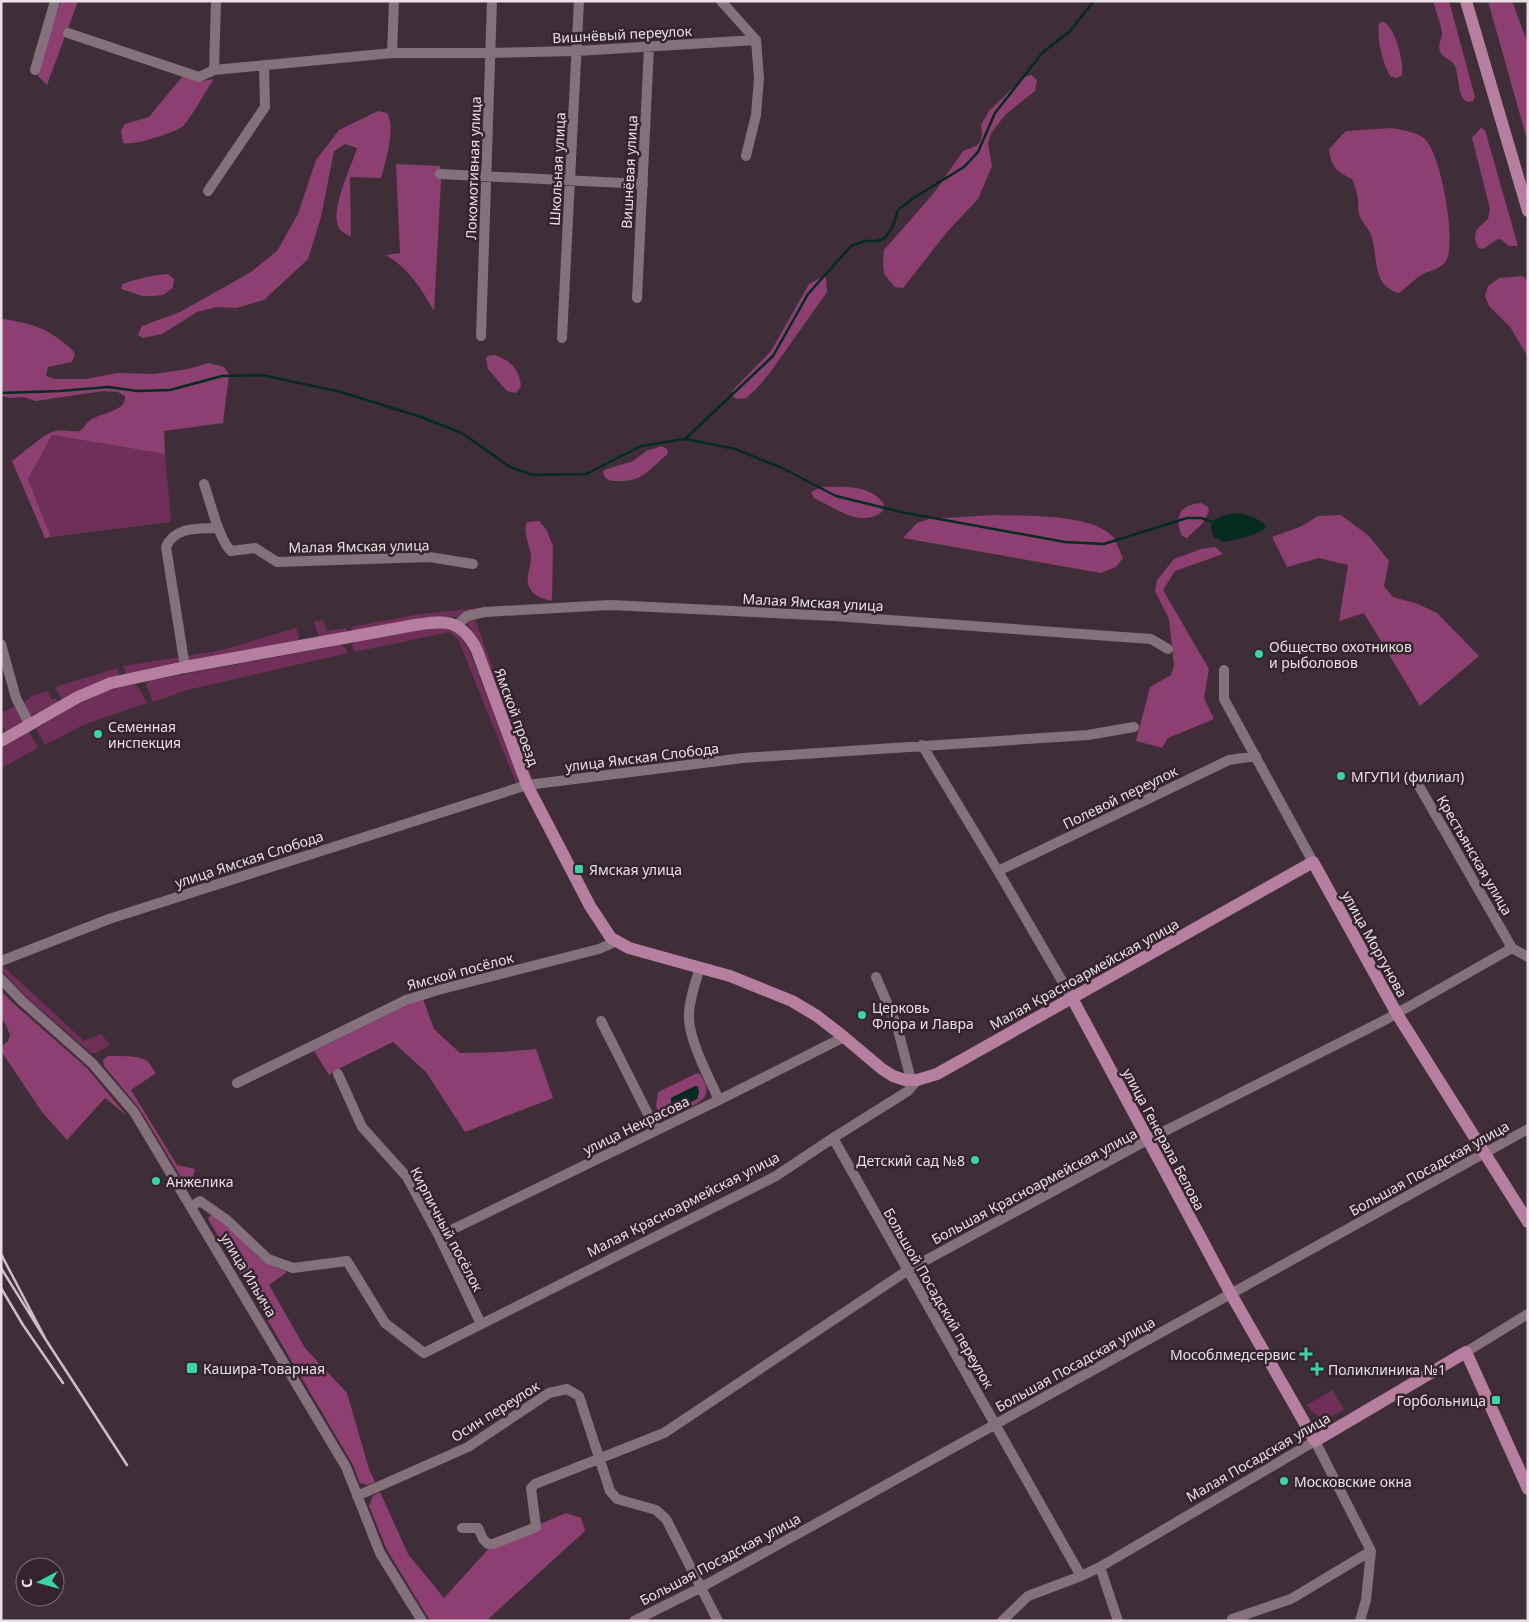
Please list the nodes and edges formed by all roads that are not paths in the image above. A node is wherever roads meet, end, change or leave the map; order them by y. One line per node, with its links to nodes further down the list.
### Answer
1 (55, 1): 15 (street)
2 (216, 1): 16 (street)
3 (394, 1): 12 (street)
4 (492, 1): 13 (street, Локомотивная улица)
5 (579, 1): 11 (street, Школьная улица)
6 (722, 1): 9 (street)
7 (1466, 1): 23 (main road)
8 (68, 33): 16 (street, Вишнёвый переулок)
9 (756, 40): 10 (street, Вишнёвый переулок); 17 (street)
10 (649, 47): 11 (street, Вишнёвый переулок); 21 (street, Вишнёвая улица)
11 (576, 50): 13 (street, Вишнёвый переулок); 20 (street, Школьная улица)
12 (392, 53): 13 (street, Вишнёвый переулок); 14 (street, Вишнёвый переулок)
13 (490, 53): 19 (street, Локомотивная улица)
14 (264, 66): 16 (street, Вишнёвый переулок); 22 (street)
15 (34, 70)
16 (214, 70)
17 (746, 156)
18 (440, 174): 19 (street)
19 (486, 176): 20 (street); 25 (street, Локомотивная улица)
20 (570, 179): 21 (street); 26 (street, Школьная улица)
21 (643, 184): 24 (street, Вишнёвая улица)
22 (208, 191)
23 (1528, 211)
24 (637, 298)
25 (481, 336)
26 (562, 338)
27 (204, 484): 28 (street, Малая Ямская улица)
28 (218, 528): 29 (street, Малая Ямская улица); 33 (street)
29 (474, 564)
30 (457, 626): 32 (street, Малая Ямская улица); 33 (main road); 40 (main road, Ямской проезд)
31 (1, 644): 35 (street)
32 (1168, 648)
33 (185, 667): 35 (main road)
34 (1224, 670): 39 (street, улица Моргунова)
35 (30, 725): 37 (main road)
36 (1134, 727): 38 (street, улица Ямская Слобода)
37 (1, 742)
38 (922, 745): 40 (street, улица Ямская Слобода); 43 (street, улица Генерала Белова)
39 (1256, 756): 42 (street, улица Моргунова); 43 (street, Полевой переулок)
40 (527, 785): 44 (main road, Ямской проезд); 47 (street, улица Ямская Слобода)
41 (1420, 786): 45 (street, Крестьянская улица)
42 (1313, 862): 51 (main road, Малая Красноармейская улица); 52 (main road, улица Моргунова)
43 (998, 871): 51 (street, улица Генерала Белова)
44 (615, 942): 48 (main road); 57 (street, Ямской посёлок)
45 (1512, 948): 46 (street); 52 (street, Большая Красноармейская улица)
46 (1528, 957)
47 (1, 961)
48 (700, 968): 54 (main road); 58 (street)
49 (876, 977): 56 (street)
50 (1, 979): 64 (street, улица Ильича)
51 (1072, 998): 56 (main road, Малая Красноармейская улица); 62 (main road, улица Генерала Белова)
52 (1397, 1014): 62 (street, Большая Красноармейская улица); 63 (main road, улица Моргунова)
53 (601, 1021): 60 (street)
54 (844, 1037): 56 (main road); 58 (street, улица Некрасова)
55 (338, 1074): 66 (street, Кирпичный посёлок)
56 (914, 1080): 61 (street, Малая Красноармейская улица)
57 (237, 1083)
58 (719, 1100): 60 (street, улица Некрасова)
59 (1528, 1128): 63 (street, Большая Посадская улица)
60 (656, 1130): 66 (street, улица Некрасова)
61 (833, 1138): 67 (street, Большой Посадский переулок); 70 (street, Малая Красноармейская улица)
62 (1147, 1140): 67 (street, Большая Красноармейская улица); 68 (main road, улица Генерала Белова)
63 (1484, 1153): 65 (main road, улица Моргунова); 68 (street, Большая Посадская улица)
64 (192, 1206): 70 (street, Малая Красноармейская улица); 76 (street, улица Ильича)
65 (1528, 1222)
66 (439, 1236): 70 (street, Кирпичный посёлок)
67 (908, 1270): 72 (street, Большой Посадский переулок); 74 (street, Большая Красноармейская улица)
68 (1231, 1294): 72 (street, Большая Посадская улица); 73 (main road, улица Генерала Белова)
69 (1528, 1314): 71 (street, Малая Посадская улица)
70 (481, 1324)
71 (1466, 1352): 73 (main road, Малая Посадская улица); 75 (main road)
72 (995, 1424): 80 (street, Большой Посадский переулок); 81 (street, Большая Посадская улица)
73 (1315, 1441): 78 (street, улица Генерала Белова); 79 (street, Малая Посадская улица)
74 (600, 1460): 76 (street, Осин переулок); 77 (street); 81 (street, Осин переулок)
75 (1528, 1489)
76 (357, 1496): 83 (street, улица Ильича)
77 (462, 1528)
78 (1371, 1551): 82 (street); 88 (street)
79 (1100, 1566): 80 (street, Малая Посадская улица); 87 (street)
80 (1081, 1576): 86 (street, Малая Посадская улица)
81 (700, 1588): 84 (street, Большая Посадская улица); 85 (street)
82 (1232, 1619)
83 (422, 1621)
84 (634, 1621)
85 (718, 1621)
86 (1002, 1621)
87 (1118, 1621)
88 (1360, 1621)

